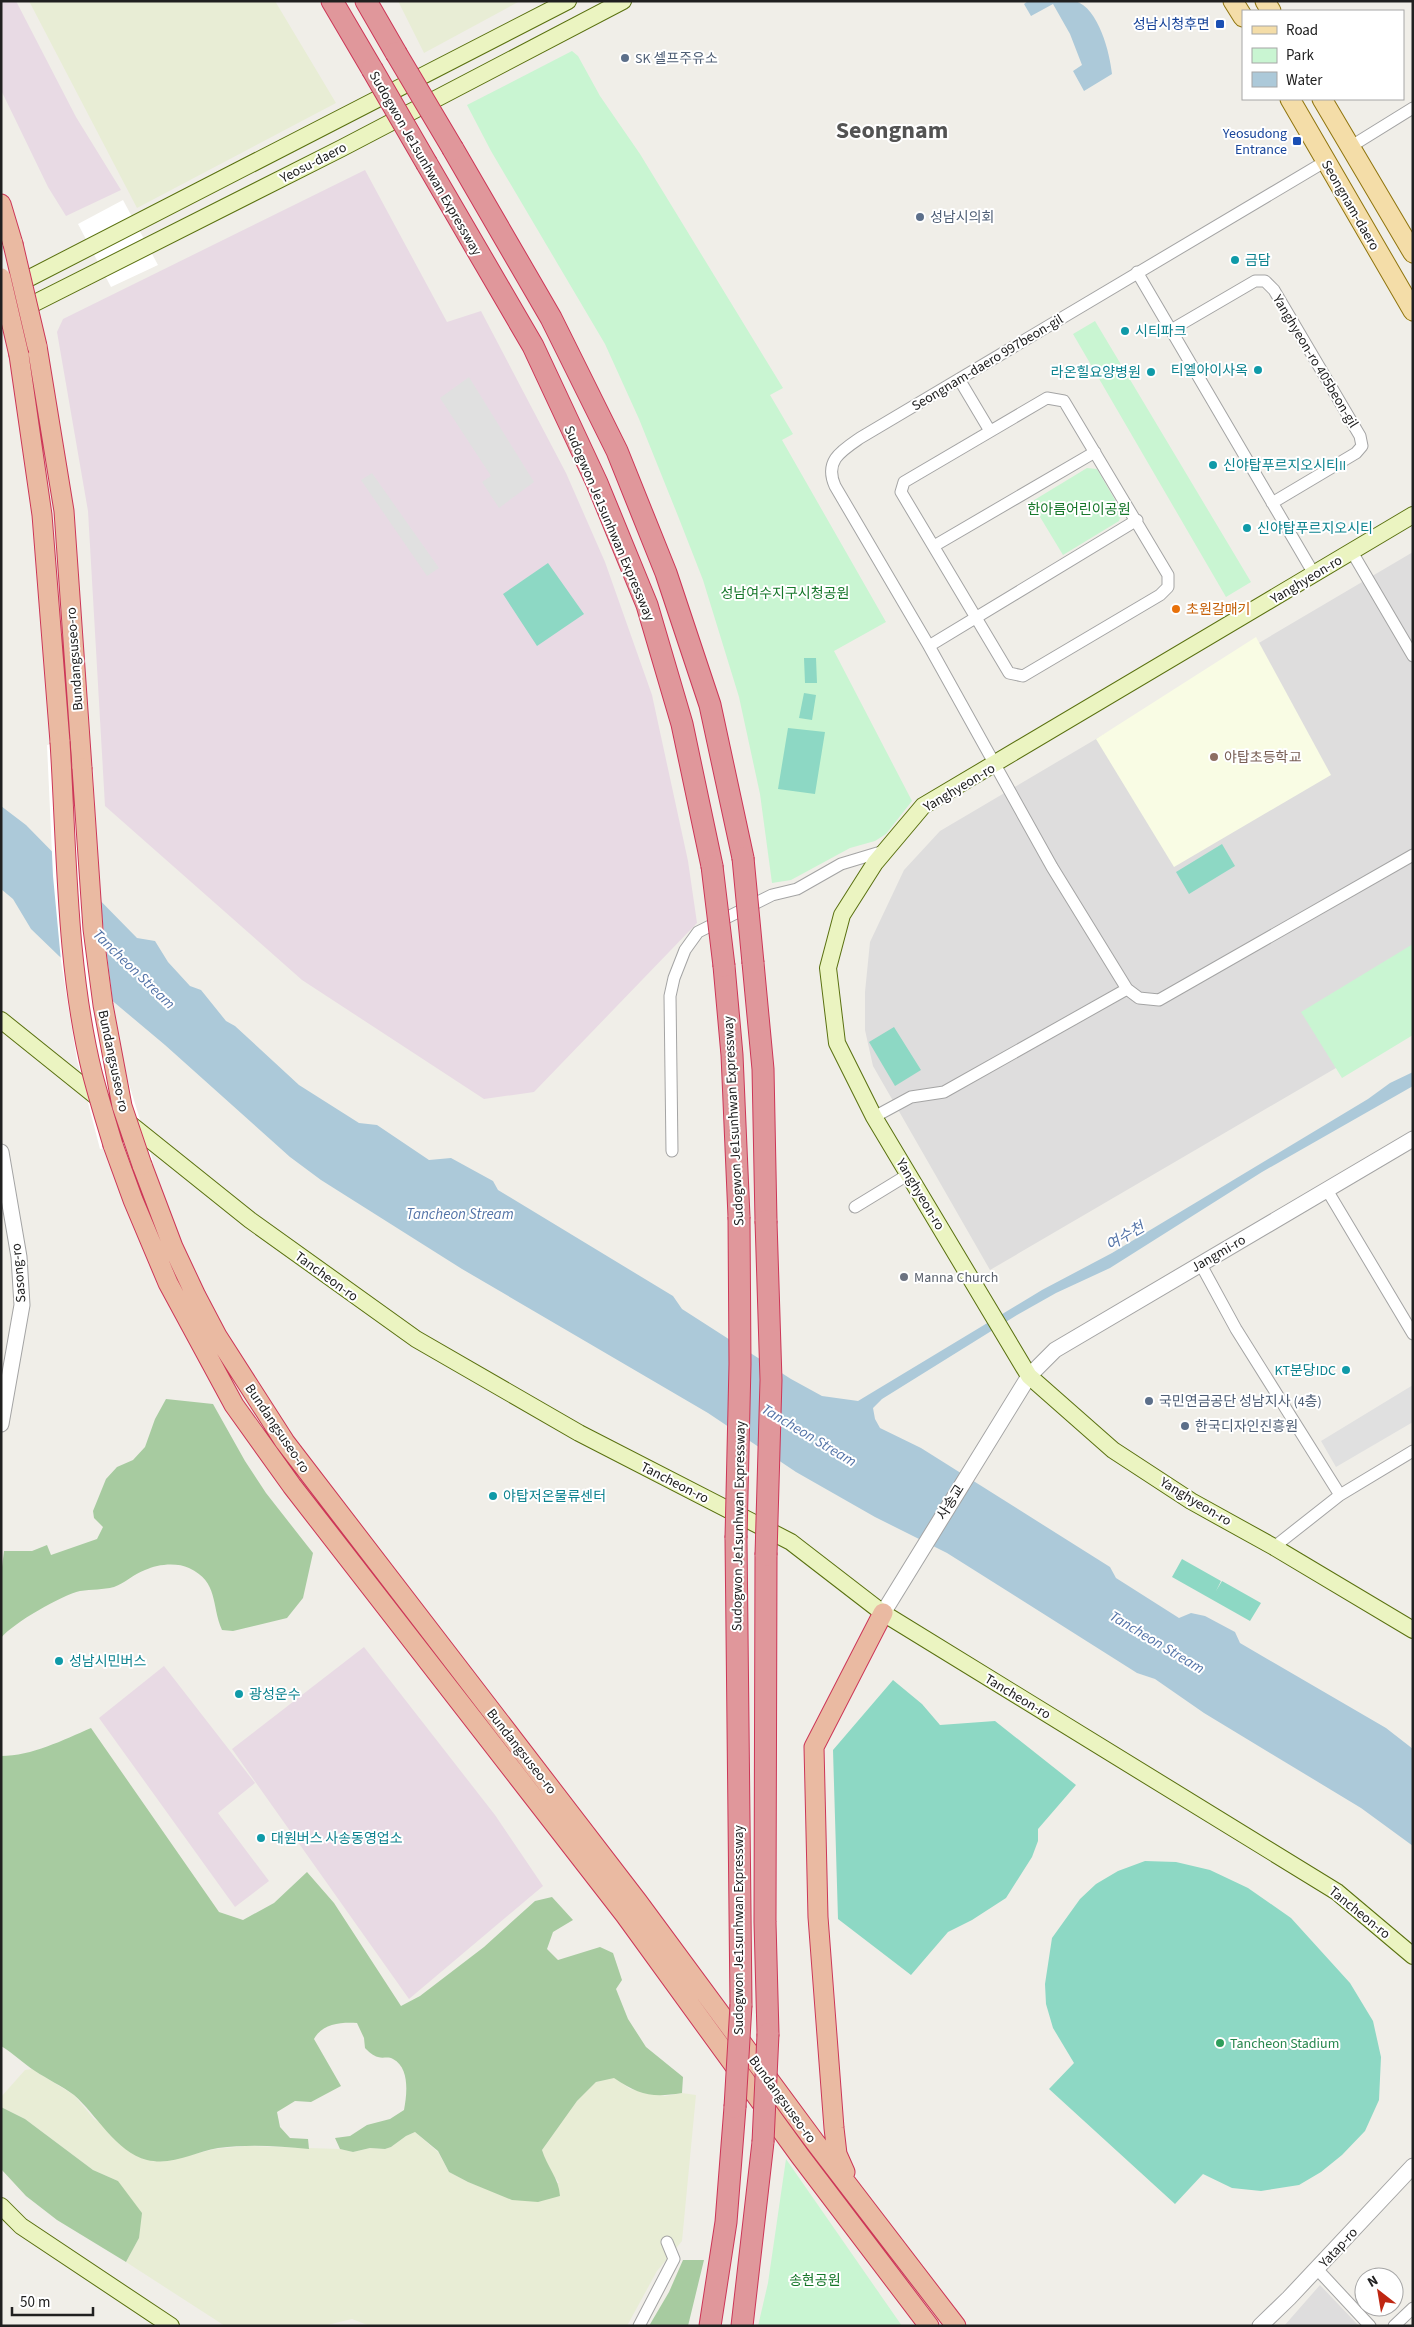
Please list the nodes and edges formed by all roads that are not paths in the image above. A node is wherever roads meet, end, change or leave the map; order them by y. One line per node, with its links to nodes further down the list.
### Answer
1 (332, 1): 68 (highway, Sudogwon Je1sunhwan Expressway, bridge)
2 (366, 1): 69 (highway, Sudogwon Je1sunhwan Expressway, bridge)
3 (568, 1): 14 (main road, Yeosu-daero)
4 (623, 1): 17 (main road, Yeosu-daero)
5 (1234, 1): 6 (main road)
6 (1242, 15)
7 (1291, 100): 11 (main road, Seongnam-daero)
8 (1323, 100): 10 (main road, Seongnam-daero)
9 (1413, 108): 10 (street)
10 (1350, 146): 13 (main road, Seongnam-daero)
11 (1326, 161): 15 (street, Seongnam-daero 997beon-gil); 20 (main road, Seongnam-daero)
12 (1, 204): 60 (highway, Bundangsuseo-ro, bridge)
13 (1413, 253)
14 (63, 262): 18 (main road); 19 (main road, Yeosu-daero)
15 (1136, 272): 22 (street); 24 (street, Seongnam-daero 997beon-gil)
16 (1, 278): 70 (highway, Bundangsuseo-ro, bridge)
17 (74, 282): 21 (main road, Yeosu-daero); 23 (main road)
18 (1, 285)
19 (1, 293)
20 (1413, 311)
21 (1, 319)
22 (1171, 330): 27 (street); 27 (street, Yanghyeon-ro 405beon-gil)
23 (1, 331)
24 (958, 380): 25 (street); 34 (street, Seongnam-daero 997beon-gil)
25 (990, 431): 26 (street); 30 (street)
26 (1095, 452): 29 (street); 30 (street)
27 (1272, 503): 32 (street)
28 (1413, 515): 31 (main road, Yanghyeon-ro)
29 (1137, 520): 33 (street); 33 (street)
30 (934, 546): 33 (street)
31 (1352, 552): 32 (main road, Yanghyeon-ro); 35 (street)
32 (1314, 574): 36 (main road, Yanghyeon-ro)
33 (976, 617): 34 (street)
34 (929, 646): 36 (street, Seongnam-daero 997beon-gil)
35 (1413, 656)
36 (996, 764): 37 (main road, Yanghyeon-ro); 39 (street, Seongnam-daero 997beon-gil)
37 (886, 850): 41 (main road, Yanghyeon-ro); 43 (street)
38 (1413, 855): 39 (street)
39 (1127, 988): 41 (street)
40 (1, 1020): 56 (main road, Tancheon-ro)
41 (874, 1116): 45 (main road, Yanghyeon-ro)
42 (1413, 1139): 46 (street, Jangmi-ro)
43 (672, 1151)
44 (1, 1152): 52 (street, Sasong-ro)
45 (908, 1174): 47 (street); 50 (main road, Yanghyeon-ro)
46 (1327, 1190): 48 (street, Jangmi-ro); 49 (street)
47 (855, 1207)
48 (1200, 1263): 50 (street, Jangmi-ro); 54 (street)
49 (1413, 1334)
50 (1029, 1376): 51 (street, Jangmi-ro); 55 (main road, Yanghyeon-ro)
51 (1004, 1414): 56 (street, 사송교)
52 (1, 1424)
53 (1413, 1451): 54 (street)
54 (1340, 1496): 55 (street)
55 (1274, 1547): 57 (main road, Yanghyeon-ro)
56 (882, 1613): 58 (main road, Tancheon-ro); 60 (highway)
57 (1413, 1630)
58 (1413, 1956)
59 (1413, 2166): 63 (street, Yatap-ro)
60 (856, 2196): 65 (highway, Bundangsuseo-ro)
61 (1, 2206): 66 (main road)
62 (667, 2242): 67 (street)
63 (1317, 2269): 71 (street, Yatap-ro); 72 (street)
64 (1413, 2308): 73 (street)
65 (955, 2325)
66 (171, 2326)
67 (639, 2326)
68 (710, 2326)
69 (742, 2326)
70 (929, 2326)
71 (1260, 2326)
72 (1370, 2326)
73 (1394, 2326)

